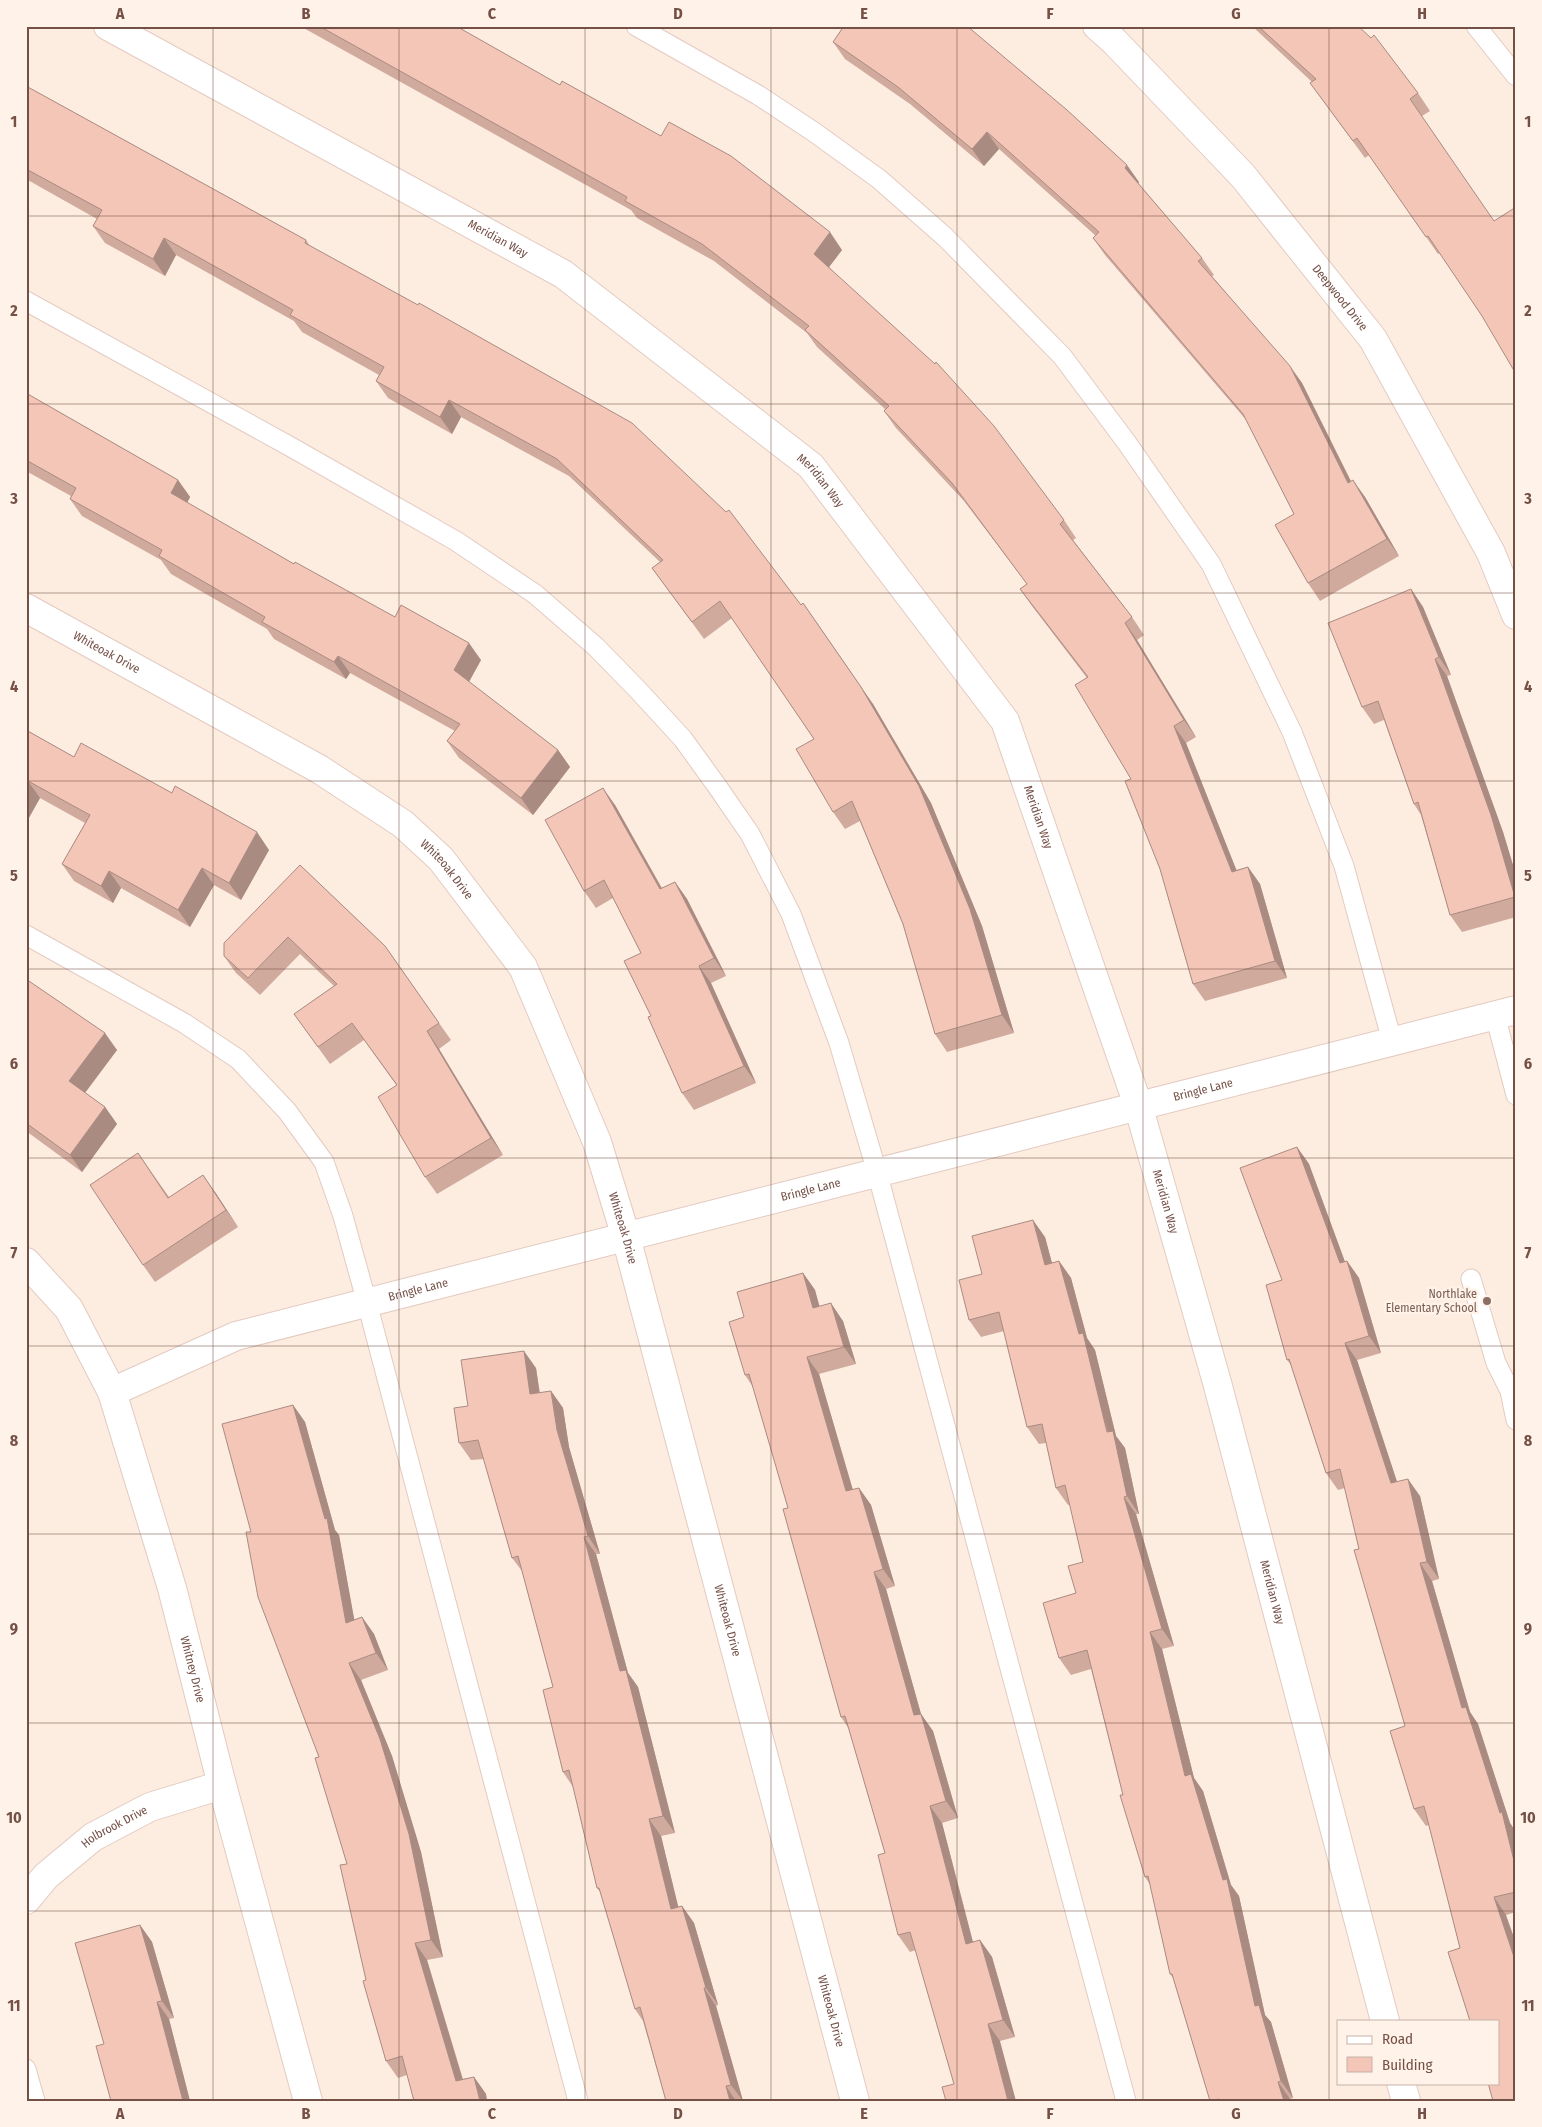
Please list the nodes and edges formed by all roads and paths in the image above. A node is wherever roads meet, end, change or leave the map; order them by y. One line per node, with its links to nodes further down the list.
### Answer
1 (108, 26): 13 (street, Meridian Way)
2 (636, 26): 11 (lane)
3 (1097, 26): 8 (street, Deepwood Drive)
4 (1476, 26): 5 (lane)
5 (1516, 76)
6 (26, 302): 14 (lane)
7 (26, 608): 15 (street, Whiteoak Drive)
8 (1516, 615)
9 (26, 935): 18 (lane)
10 (1505, 1013): 11 (street, Bringle Lane); 12 (lane)
11 (1392, 1041): 13 (street, Bringle Lane)
12 (1516, 1095)
13 (1138, 1105): 14 (street, Bringle Lane); 23 (street, Meridian Way)
14 (877, 1172): 15 (street, Bringle Lane); 30 (lane)
15 (626, 1237): 18 (street, Bringle Lane); 29 (street, Whiteoak Drive)
16 (26, 1262): 19 (street, Whitney Drive)
17 (1471, 1279): 20 (lane)
18 (367, 1303): 19 (street, Bringle Lane); 28 (lane)
19 (112, 1392): 21 (street, Whitney Drive)
20 (1516, 1420)
21 (222, 1786): 22 (street, Holbrook Drive); 27 (street, Whitney Drive)
22 (26, 1900)
23 (1385, 2020)
24 (26, 2069): 26 (lane)
25 (1401, 2084): 31 (street)
26 (35, 2101)
27 (308, 2101)
28 (578, 2101)
29 (855, 2101)
30 (1126, 2101)
31 (1406, 2101)

